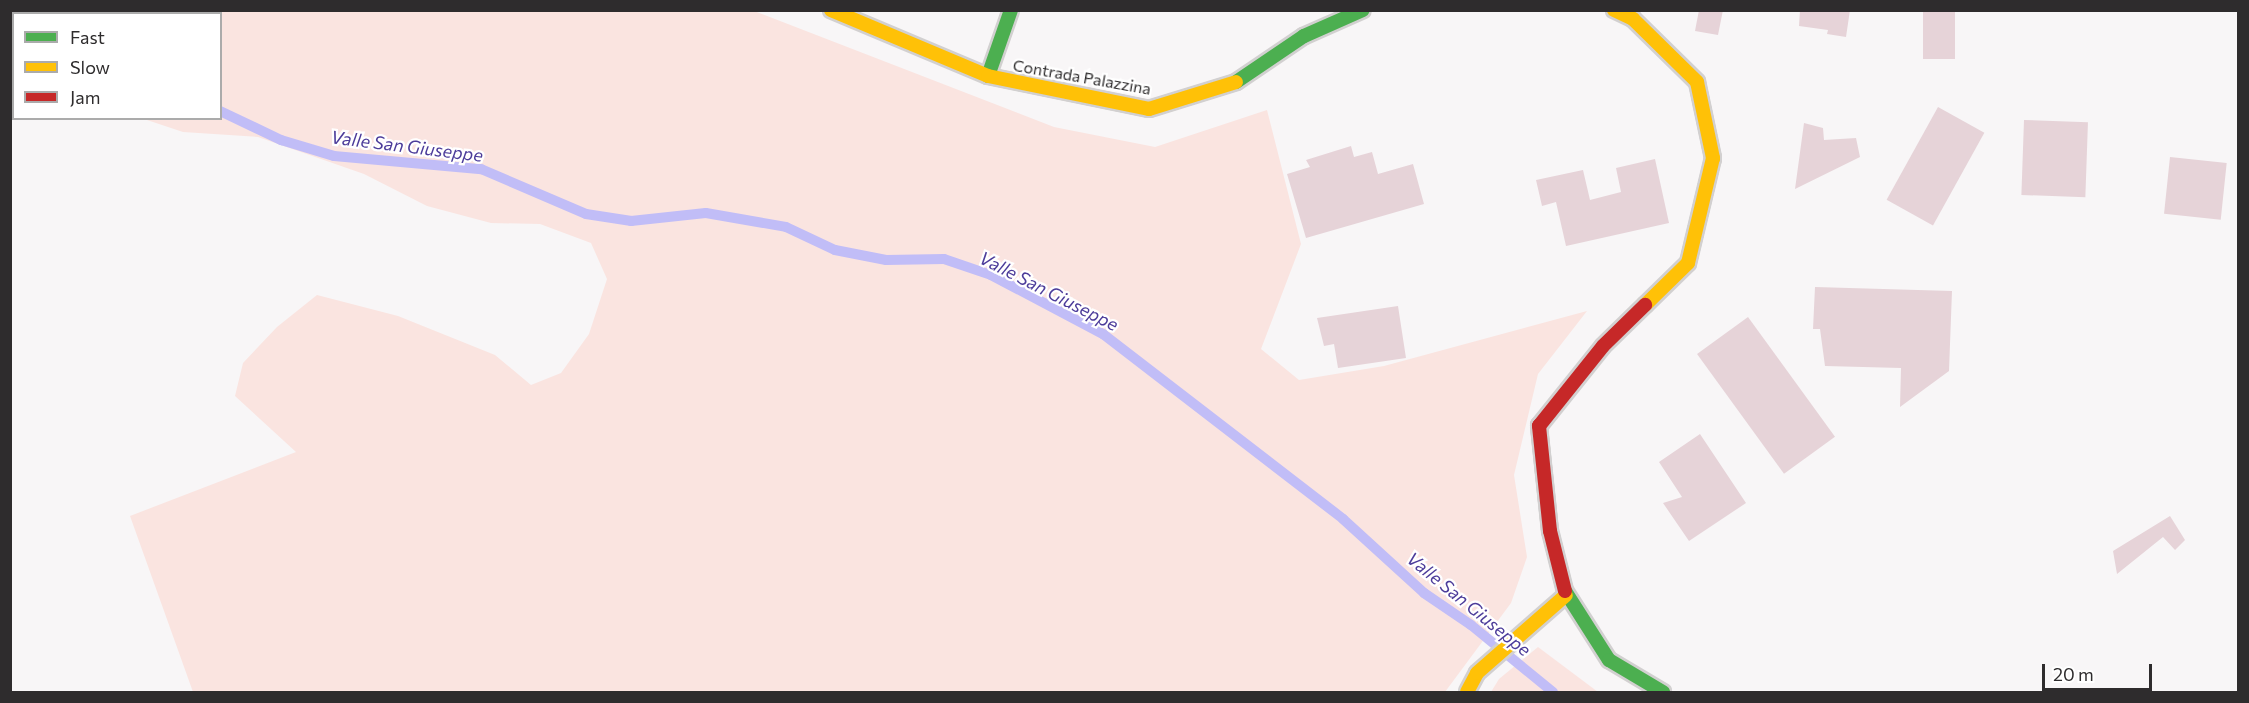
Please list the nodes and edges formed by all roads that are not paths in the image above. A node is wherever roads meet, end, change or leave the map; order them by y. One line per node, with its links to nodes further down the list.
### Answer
1 (831, 10): 5 (street, Contrada Palazzina)
2 (1011, 10): 5 (street, Contrada Palazzina)
3 (1363, 10): 5 (street, Contrada Palazzina)
4 (1614, 10): 6 (street)
5 (988, 76)
6 (1566, 595): 7 (street); 8 (street)
7 (1467, 693)
8 (1663, 693)

